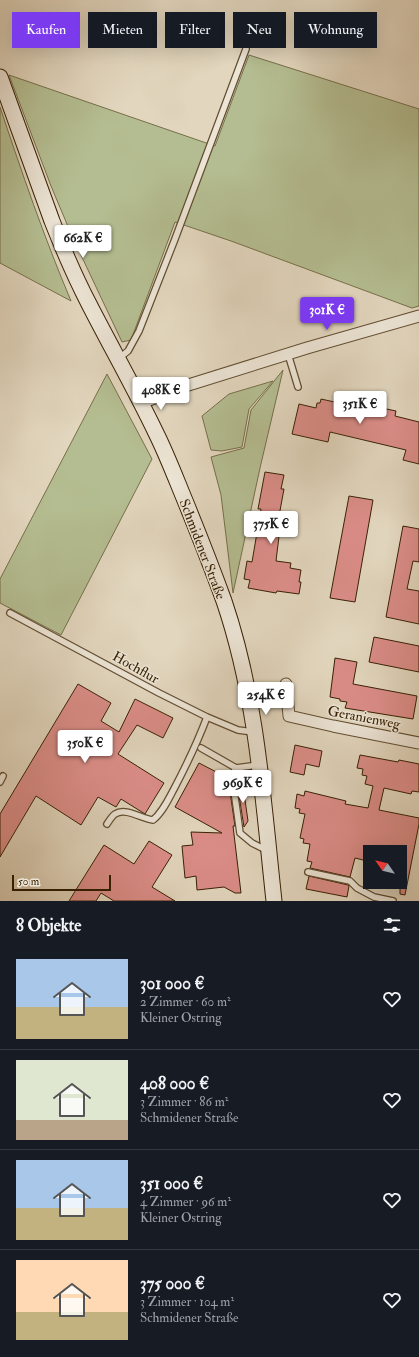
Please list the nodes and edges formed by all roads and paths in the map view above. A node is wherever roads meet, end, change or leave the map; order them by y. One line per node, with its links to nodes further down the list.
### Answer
1 (246, 49): 5 (lane)
2 (0, 77): 5 (main road, Schmidener Straße)
3 (419, 316): 4 (street)
4 (288, 354): 6 (lane); 7 (street)
5 (118, 359): 7 (main road, Schmidener Straße)
6 (298, 387)
7 (142, 403): 11 (main road, Schmidener Straße)
8 (10, 613): 10 (lane, Hochflur)
9 (286, 684): 12 (street, Geranienweg)
10 (206, 717): 11 (lane, Hochflur); 16 (lane)
11 (255, 733): 14 (main road, Schmidener Straße)
12 (419, 743)
13 (201, 748): 15 (lane)
14 (260, 764): 15 (lane); 17 (main road, Schmidener Straße)
15 (236, 768): 17 (lane)
16 (107, 824)
17 (268, 851): 19 (main road, Schmidener Straße)
18 (308, 872): 20 (lane)
19 (274, 901)
20 (393, 901)

